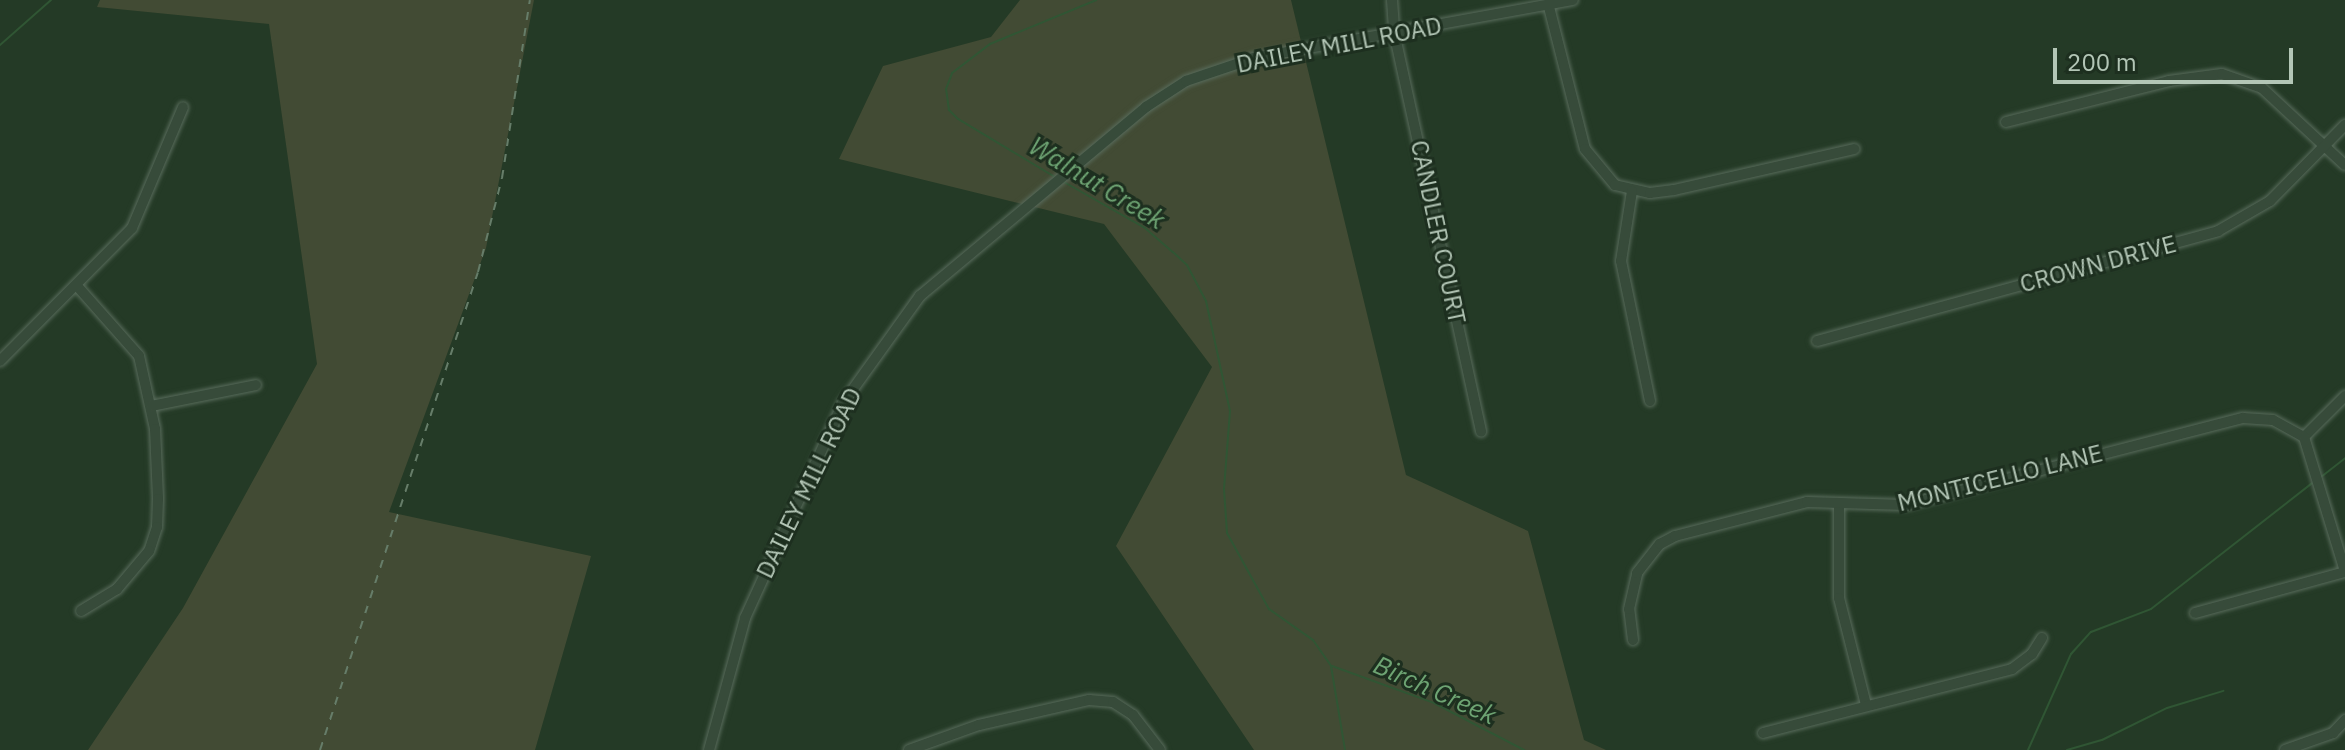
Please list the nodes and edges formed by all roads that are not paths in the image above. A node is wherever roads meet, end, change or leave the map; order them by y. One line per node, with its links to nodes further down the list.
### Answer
1 (1392, 0): 4 (street, CANDLER COURT)
2 (1573, 0): 3 (street, DAILEY MILL ROAD)
3 (1549, 7): 4 (street, DAILEY MILL ROAD); 11 (street)
4 (1394, 32): 19 (street, CANDLER COURT); 30 (street, DAILEY MILL ROAD)
5 (183, 107): 12 (street)
6 (2006, 122): 8 (street)
7 (2345, 125): 8 (street, CROWN DRIVE)
8 (2325, 146): 10 (street); 13 (street, CROWN DRIVE)
9 (1854, 149): 11 (street)
10 (2345, 165)
11 (1632, 191): 17 (street)
12 (78, 287): 14 (street); 18 (street)
13 (1817, 341)
14 (0, 361)
15 (256, 385): 18 (street)
16 (2345, 396): 20 (street)
17 (1650, 401)
18 (151, 406): 23 (street)
19 (1481, 432)
20 (2304, 437): 21 (street, MONTICELLO LANE); 22 (street)
21 (1839, 505): 26 (street, MONTICELLO LANE); 27 (street)
22 (2345, 572): 24 (street)
23 (81, 611)
24 (2195, 613)
25 (2042, 638): 27 (street)
26 (1633, 640)
27 (1866, 705): 29 (street)
28 (2345, 720): 33 (street)
29 (1763, 733)
30 (709, 750)
31 (909, 750): 32 (street)
32 (1160, 750)
33 (2285, 750)

